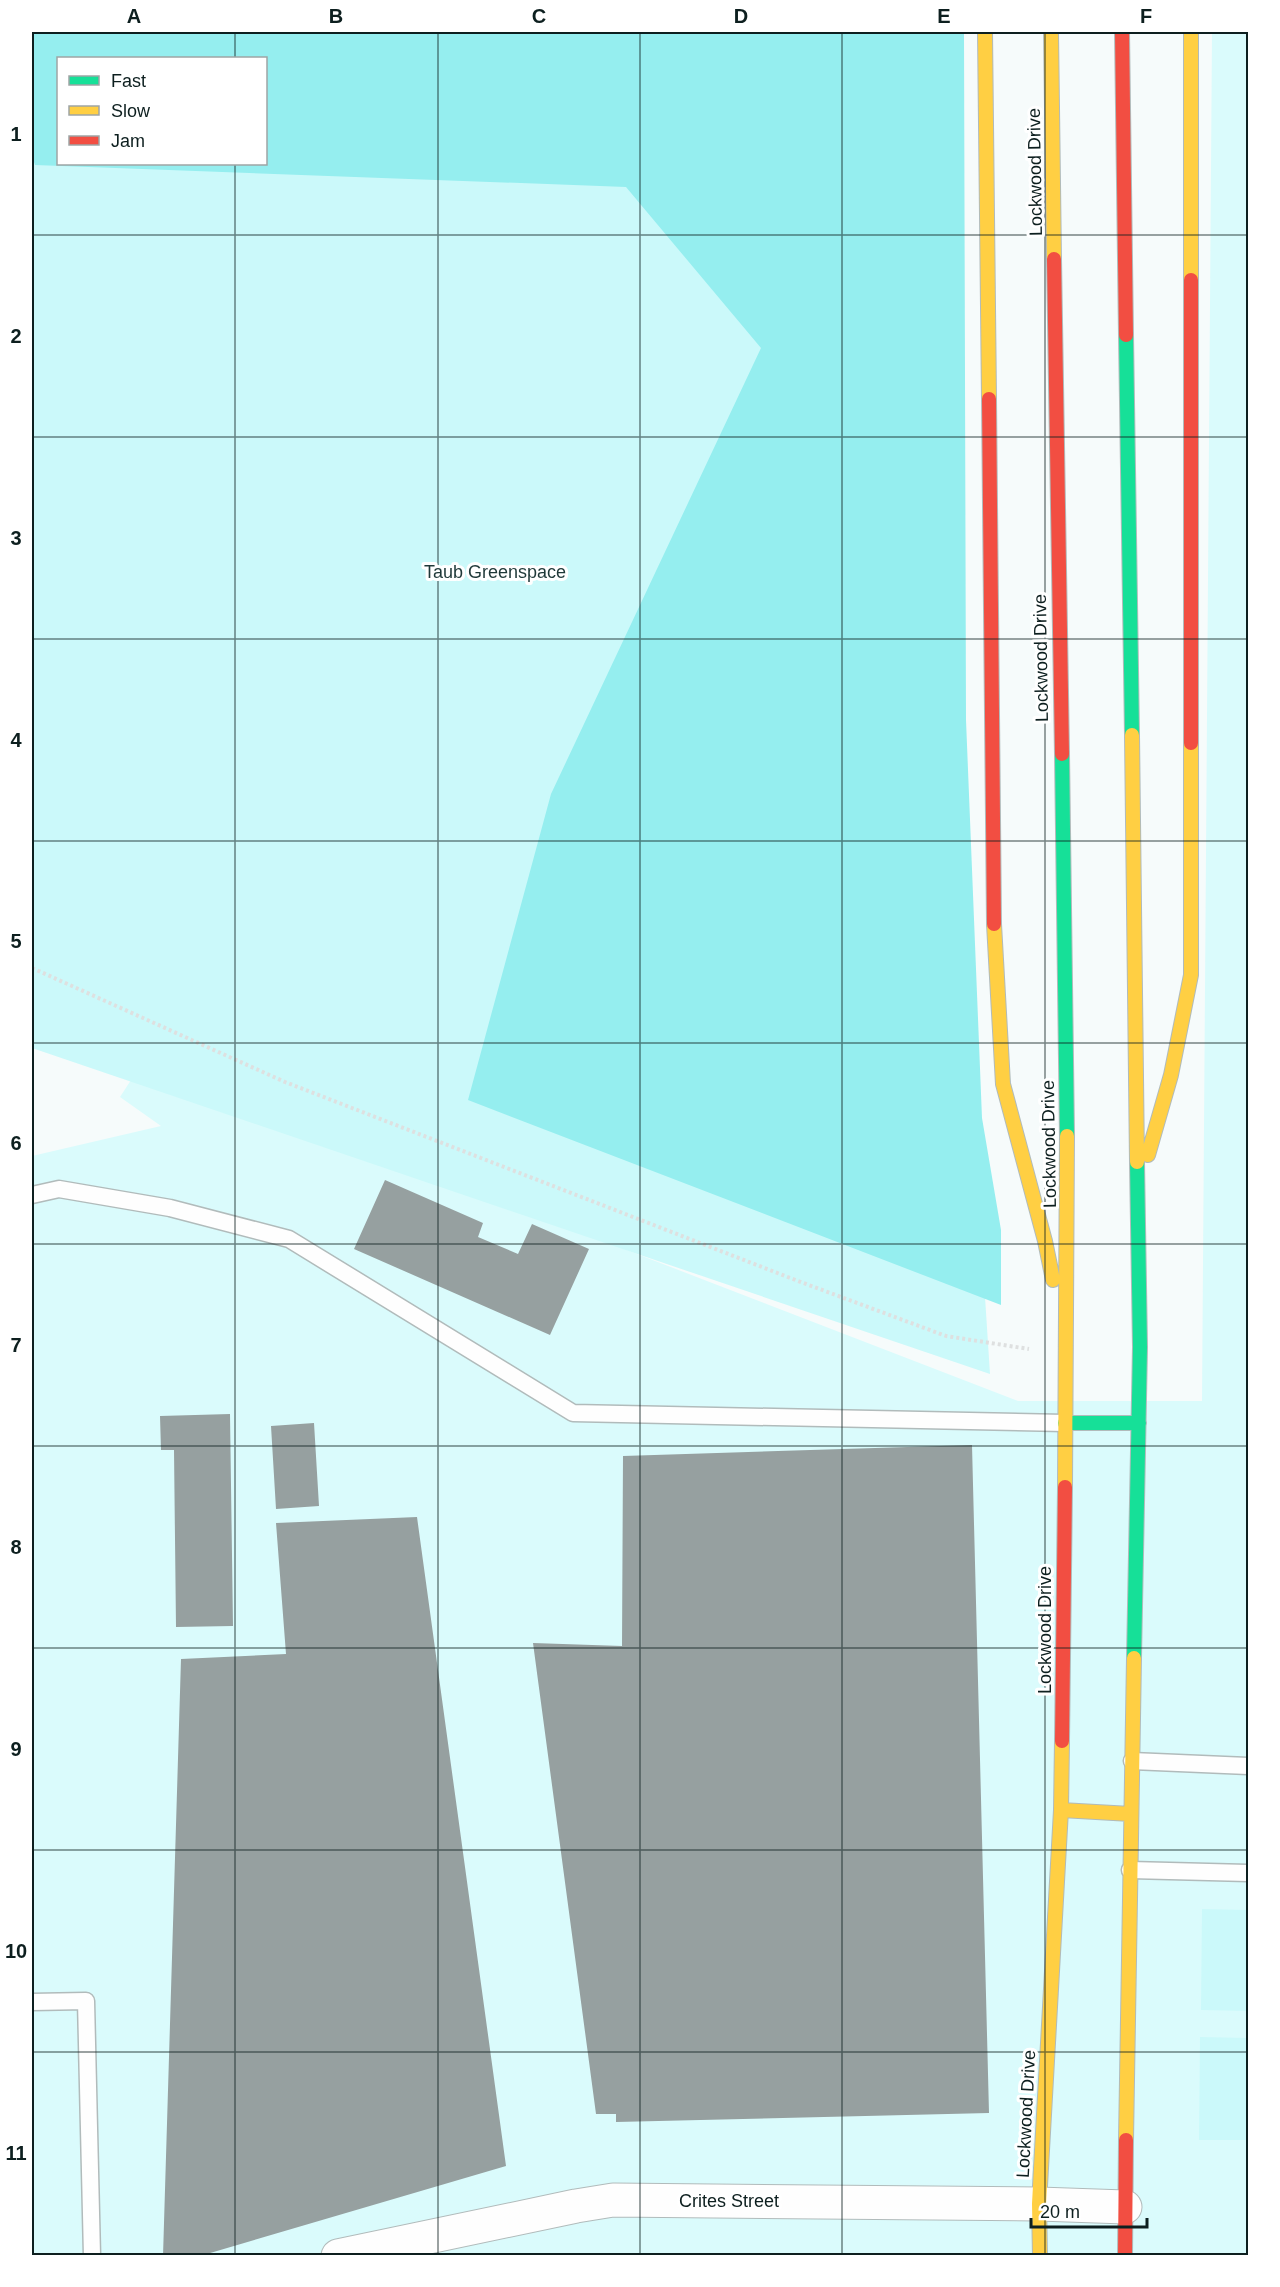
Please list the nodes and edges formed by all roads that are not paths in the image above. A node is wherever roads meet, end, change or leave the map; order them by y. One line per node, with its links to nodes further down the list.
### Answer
1 (985, 32): 7 (main road)
2 (1051, 32): 7 (main road, Lockwood Drive)
3 (1122, 32): 5 (main road)
4 (1191, 32): 5 (main road)
5 (1138, 1188): 9 (main road)
6 (32, 1195): 8 (lane)
7 (1065, 1349): 8 (main road, Lockwood Drive)
8 (1065, 1423): 9 (main road); 12 (main road, Lockwood Drive)
9 (1139, 1423): 10 (main road)
10 (1132, 1761): 11 (lane); 13 (main road)
11 (1248, 1766)
12 (1061, 1810): 13 (main road); 17 (main road, Lockwood Drive)
13 (1131, 1814): 14 (main road)
14 (1130, 1869): 15 (lane); 18 (main road)
15 (1248, 1874)
16 (32, 2002): 20 (lane)
17 (1039, 2204): 18 (street, Crites Street); 19 (street, Crites Street); 21 (main road, Lockwood Drive)
18 (1125, 2207): 22 (main road)
19 (348, 2254)
20 (92, 2256)
21 (1040, 2256)
22 (1125, 2256)

